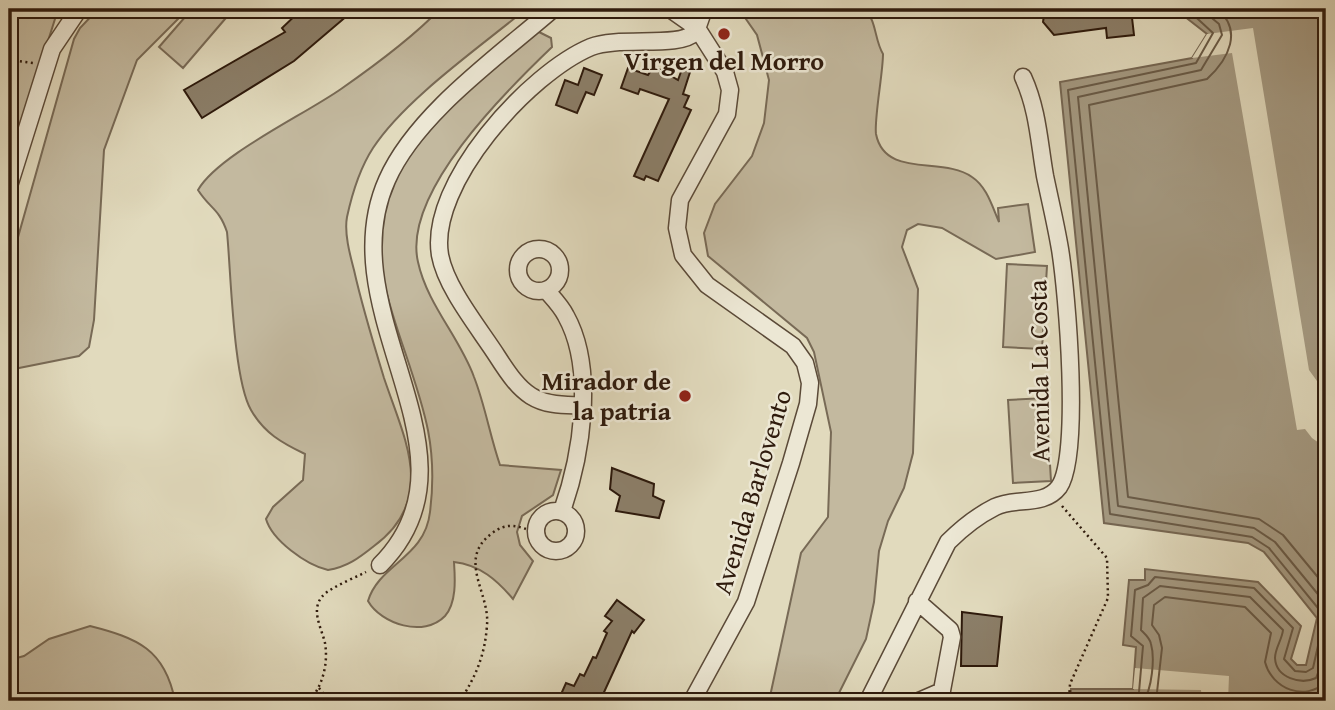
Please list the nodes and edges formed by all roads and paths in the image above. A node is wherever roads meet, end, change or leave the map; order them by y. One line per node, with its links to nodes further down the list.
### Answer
1 (79, 9): 7 (street)
2 (553, 9): 15 (street)
3 (670, 9): 5 (street)
4 (704, 9): 5 (street)
5 (697, 28): 11 (street); 22 (street, Avenida Barlovento)
6 (9, 60): 7 (path)
7 (46, 64): 9 (street)
8 (1023, 78): 12 (street, Avenida La Costa)
9 (9, 186)
10 (546, 290): 11 (street)
11 (582, 405): 13 (street)
12 (1053, 494): 16 (street, Avenida La Costa); 25 (path)
13 (562, 511): 14 (street); 14 (street)
14 (536, 533): 21 (path)
15 (380, 565): 17 (path)
16 (917, 601): 18 (street); 23 (street, Avenida La Costa)
17 (318, 688): 19 (path); 20 (path)
18 (941, 696): 24 (street)
19 (297, 701)
20 (329, 701)
21 (460, 701)
22 (692, 701)
23 (868, 701)
24 (919, 701)
25 (1069, 701)

